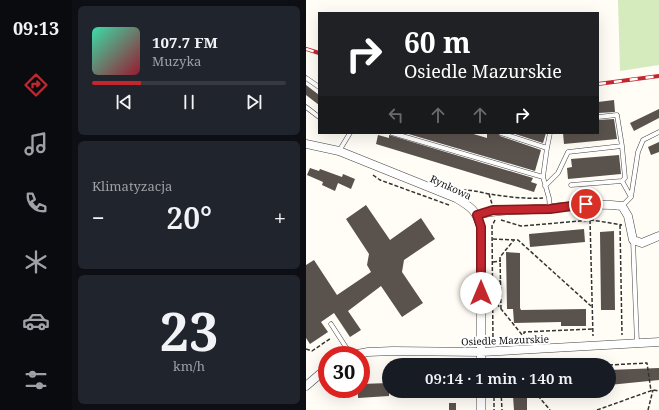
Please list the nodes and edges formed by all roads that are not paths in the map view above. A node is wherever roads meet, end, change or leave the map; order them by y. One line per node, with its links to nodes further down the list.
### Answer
1 (306, 78): 2 (lane)
2 (318, 87)
3 (306, 108): 4 (lane)
4 (318, 116)
5 (599, 117): 12 (lane)
6 (659, 132): 19 (lane)
7 (395, 134): 15 (lane)
8 (504, 134): 13 (lane)
9 (550, 134): 13 (lane)
10 (348, 135): 14 (lane)
11 (306, 144): 14 (street, Rynkowa)
12 (622, 146): 16 (lane); 18 (lane)
13 (547, 148): 15 (lane)
14 (339, 151): 22 (street, Rynkowa)
15 (543, 177): 18 (lane)
16 (622, 181): 17 (lane); 19 (lane)
17 (571, 185)
18 (545, 186): 21 (lane)
19 (631, 197): 20 (lane)
20 (622, 206): 21 (street); 24 (street)
21 (550, 209): 22 (street)
22 (477, 215): 30 (street)
23 (659, 236): 24 (street)
24 (633, 240): 27 (lane)
25 (331, 324): 28 (lane)
26 (659, 342): 27 (street, Osiedle Mazurskie)
27 (637, 344): 30 (street, Osiedle Mazurskie)
28 (346, 346)
29 (370, 352): 30 (street, Osiedle Mazurskie)
30 (481, 352): 31 (street)
31 (481, 358)
32 (318, 376): 33 (street)
33 (306, 386)
34 (481, 398): 35 (street)
35 (481, 410)

